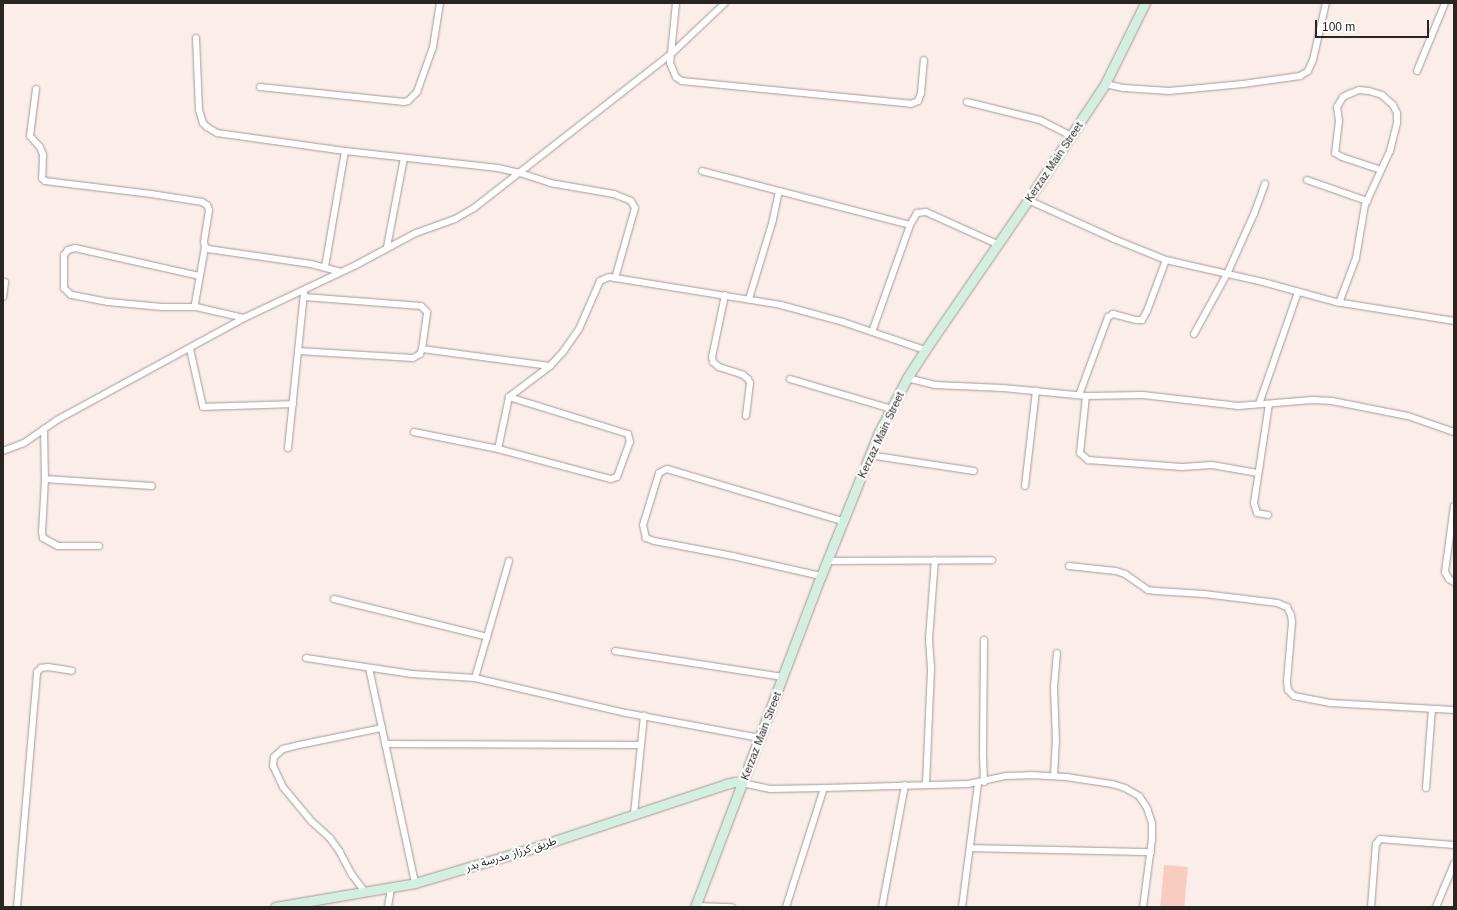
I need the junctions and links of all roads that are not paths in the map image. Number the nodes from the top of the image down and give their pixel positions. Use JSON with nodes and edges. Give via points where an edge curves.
{"nodes":[{"id":1,"x":440,"y":3,"type":"edge"},
{"id":2,"x":676,"y":3,"type":"edge"},
{"id":3,"x":725,"y":3,"type":"edge"},
{"id":4,"x":1146,"y":3,"type":"edge"},
{"id":5,"x":1326,"y":3,"type":"edge"},
{"id":6,"x":1445,"y":3,"type":"edge"},
{"id":7,"x":196,"y":38,"type":"dead end"},
{"id":8,"x":671,"y":54,"type":"junction"},
{"id":9,"x":924,"y":60,"type":"dead end"},
{"id":10,"x":1417,"y":71,"type":"dead end"},
{"id":11,"x":1105,"y":84,"type":"junction"},
{"id":12,"x":260,"y":87,"type":"dead end"},
{"id":13,"x":36,"y":89,"type":"dead end"},
{"id":14,"x":966,"y":102,"type":"dead end"},
{"id":15,"x":1071,"y":136,"type":"junction"},
{"id":16,"x":345,"y":151,"type":"junction"},
{"id":17,"x":404,"y":158,"type":"junction"},
{"id":18,"x":1381,"y":170,"type":"junction"},
{"id":19,"x":702,"y":171,"type":"dead end"},
{"id":20,"x":520,"y":173,"type":"junction"},
{"id":21,"x":1307,"y":180,"type":"dead end"},
{"id":22,"x":1265,"y":184,"type":"dead end"},
{"id":23,"x":780,"y":191,"type":"junction"},
{"id":24,"x":1028,"y":200,"type":"junction"},
{"id":25,"x":1367,"y":201,"type":"junction"},
{"id":26,"x":910,"y":225,"type":"junction"},
{"id":27,"x":997,"y":244,"type":"junction"},
{"id":28,"x":205,"y":247,"type":"junction"},
{"id":29,"x":387,"y":248,"type":"junction"},
{"id":30,"x":1166,"y":260,"type":"junction"},
{"id":31,"x":326,"y":267,"type":"junction"},
{"id":32,"x":340,"y":272,"type":"junction"},
{"id":33,"x":1227,"y":274,"type":"junction"},
{"id":34,"x":199,"y":276,"type":"junction"},
{"id":35,"x":615,"y":278,"type":"junction"},
{"id":36,"x":6,"y":282,"type":"dead end"},
{"id":37,"x":305,"y":288,"type":"junction"},
{"id":38,"x":1298,"y":292,"type":"junction"},
{"id":39,"x":725,"y":295,"type":"junction"},
{"id":40,"x":3,"y":297,"type":"edge"},
{"id":41,"x":304,"y":297,"type":"junction"},
{"id":42,"x":750,"y":299,"type":"junction"},
{"id":43,"x":1339,"y":303,"type":"junction"},
{"id":44,"x":196,"y":307,"type":"junction"},
{"id":45,"x":244,"y":318,"type":"junction"},
{"id":46,"x":1454,"y":321,"type":"edge"},
{"id":47,"x":872,"y":332,"type":"junction"},
{"id":48,"x":1194,"y":334,"type":"dead end"},
{"id":49,"x":190,"y":348,"type":"junction"},
{"id":50,"x":422,"y":349,"type":"junction"},
{"id":51,"x":925,"y":350,"type":"junction"},
{"id":52,"x":298,"y":351,"type":"junction"},
{"id":53,"x":550,"y":366,"type":"junction"},
{"id":54,"x":907,"y":378,"type":"junction"},
{"id":55,"x":790,"y":379,"type":"dead end"},
{"id":56,"x":1036,"y":391,"type":"junction"},
{"id":57,"x":1079,"y":395,"type":"junction"},
{"id":58,"x":1086,"y":396,"type":"junction"},
{"id":59,"x":509,"y":397,"type":"junction"},
{"id":60,"x":293,"y":404,"type":"junction"},
{"id":61,"x":1259,"y":404,"type":"junction"},
{"id":62,"x":1269,"y":404,"type":"junction"},
{"id":63,"x":892,"y":409,"type":"junction"},
{"id":64,"x":746,"y":416,"type":"dead end"},
{"id":65,"x":44,"y":429,"type":"junction"},
{"id":66,"x":414,"y":432,"type":"dead end"},
{"id":67,"x":1454,"y":432,"type":"edge"},
{"id":68,"x":288,"y":448,"type":"dead end"},
{"id":69,"x":498,"y":449,"type":"junction"},
{"id":70,"x":3,"y":451,"type":"edge"},
{"id":71,"x":870,"y":455,"type":"junction"},
{"id":72,"x":974,"y":471,"type":"dead end"},
{"id":73,"x":1258,"y":473,"type":"junction"},
{"id":74,"x":45,"y":479,"type":"junction"},
{"id":75,"x":152,"y":486,"type":"dead end"},
{"id":76,"x":1025,"y":486,"type":"dead end"},
{"id":77,"x":1454,"y":506,"type":"edge"},
{"id":78,"x":1268,"y":515,"type":"dead end"},
{"id":79,"x":844,"y":521,"type":"junction"},
{"id":80,"x":99,"y":546,"type":"dead end"},
{"id":81,"x":935,"y":560,"type":"junction"},
{"id":82,"x":992,"y":560,"type":"dead end"},
{"id":83,"x":509,"y":561,"type":"dead end"},
{"id":84,"x":827,"y":561,"type":"junction"},
{"id":85,"x":1069,"y":566,"type":"dead end"},
{"id":86,"x":821,"y":576,"type":"junction"},
{"id":87,"x":1454,"y":582,"type":"edge"},
{"id":88,"x":334,"y":599,"type":"dead end"},
{"id":89,"x":487,"y":637,"type":"junction"},
{"id":90,"x":984,"y":640,"type":"dead end"},
{"id":91,"x":615,"y":651,"type":"dead end"},
{"id":92,"x":1057,"y":653,"type":"dead end"},
{"id":93,"x":306,"y":658,"type":"dead end"},
{"id":94,"x":369,"y":668,"type":"junction"},
{"id":95,"x":72,"y":671,"type":"dead end"},
{"id":96,"x":783,"y":677,"type":"junction"},
{"id":97,"x":475,"y":678,"type":"junction"},
{"id":98,"x":1432,"y":709,"type":"junction"},
{"id":99,"x":1454,"y":710,"type":"edge"},
{"id":100,"x":644,"y":716,"type":"junction"},
{"id":101,"x":382,"y":728,"type":"junction"},
{"id":102,"x":760,"y":738,"type":"junction"},
{"id":103,"x":385,"y":744,"type":"junction"},
{"id":104,"x":641,"y":745,"type":"junction"},
{"id":105,"x":1054,"y":776,"type":"junction"},
{"id":106,"x":981,"y":782,"type":"junction"},
{"id":107,"x":742,"y":783,"type":"junction"},
{"id":108,"x":926,"y":784,"type":"junction"},
{"id":109,"x":906,"y":785,"type":"junction"},
{"id":110,"x":824,"y":788,"type":"junction"},
{"id":111,"x":1426,"y":788,"type":"dead end"},
{"id":112,"x":634,"y":814,"type":"junction"},
{"id":113,"x":1454,"y":845,"type":"edge"},
{"id":114,"x":970,"y":848,"type":"junction"},
{"id":115,"x":1151,"y":852,"type":"junction"},
{"id":116,"x":1454,"y":864,"type":"edge"},
{"id":117,"x":415,"y":883,"type":"junction"},
{"id":118,"x":391,"y":887,"type":"junction"},
{"id":119,"x":365,"y":892,"type":"junction"},
{"id":120,"x":319,"y":903,"type":"edge"},
{"id":121,"x":286,"y":906,"type":"edge"},
{"id":122,"x":695,"y":906,"type":"edge"},
{"id":123,"x":18,"y":907,"type":"edge"},
{"id":124,"x":275,"y":907,"type":"edge"},
{"id":125,"x":388,"y":907,"type":"edge"},
{"id":126,"x":732,"y":907,"type":"edge"},
{"id":127,"x":786,"y":907,"type":"edge"},
{"id":128,"x":882,"y":907,"type":"edge"},
{"id":129,"x":962,"y":907,"type":"edge"},
{"id":130,"x":1143,"y":907,"type":"edge"},
{"id":131,"x":1372,"y":907,"type":"edge"},
{"id":132,"x":1436,"y":907,"type":"edge"}],
"edges":[{"from":1,"to":12,"type":"street","via":[[433,48],[417,92],[408,101]]},
{"from":2,"to":8,"type":"street"},
{"from":3,"to":8,"type":"street"},
{"from":4,"to":11,"type":"street","name":"Kerzaz Main Street"},
{"from":5,"to":11,"type":"street","via":[[1313,60],[1308,71],[1300,76],[1170,90],[1124,88]]},
{"from":6,"to":10,"type":"street"},
{"from":7,"to":16,"type":"street","via":[[199,110],[202,123],[207,127],[217,133]]},
{"from":8,"to":9,"type":"street","via":[[672,70],[682,81],[906,104],[918,101]]},
{"from":8,"to":20,"type":"street"},
{"from":11,"to":15,"type":"street","name":"Kerzaz Main Street"},
{"from":13,"to":28,"type":"street","via":[[30,136],[40,147],[43,155],[42,178],[49,182],[202,202],[209,210]]},
{"from":14,"to":15,"type":"street","via":[[1040,120]]},
{"from":15,"to":24,"type":"street","name":"Kerzaz Main Street"},
{"from":16,"to":17,"type":"street"},
{"from":16,"to":31,"type":"street"},
{"from":17,"to":20,"type":"street","via":[[498,168]]},
{"from":17,"to":29,"type":"street"},
{"from":18,"to":18,"type":"street","via":[[1335,153],[1339,121],[1337,107],[1343,97],[1359,90],[1382,95],[1396,109],[1397,128]]},
{"from":18,"to":25,"type":"street"},
{"from":19,"to":23,"type":"street"},
{"from":20,"to":29,"type":"street","via":[[464,214],[416,233]]},
{"from":20,"to":35,"type":"street","via":[[550,183],[622,195],[632,201],[635,208]]},
{"from":21,"to":25,"type":"street"},
{"from":22,"to":33,"type":"street"},
{"from":23,"to":26,"type":"street"},
{"from":23,"to":42,"type":"street"},
{"from":24,"to":27,"type":"street","name":"Kerzaz Main Street"},
{"from":24,"to":30,"type":"street"},
{"from":25,"to":43,"type":"street","via":[[1356,258]]},
{"from":26,"to":27,"type":"street","via":[[917,213],[926,212]]},
{"from":26,"to":47,"type":"street"},
{"from":27,"to":51,"type":"street","name":"Kerzaz Main Street"},
{"from":28,"to":31,"type":"street"},
{"from":28,"to":34,"type":"street"},
{"from":29,"to":32,"type":"street"},
{"from":30,"to":33,"type":"street"},
{"from":30,"to":57,"type":"street","via":[[1142,320],[1113,314],[1108,317]]},
{"from":31,"to":32,"type":"street"},
{"from":32,"to":37,"type":"street"},
{"from":33,"to":38,"type":"street"},
{"from":33,"to":48,"type":"street"},
{"from":34,"to":44,"type":"street"},
{"from":34,"to":44,"type":"street","via":[[75,248],[68,250],[64,255],[64,288],[71,295],[108,302]]},
{"from":35,"to":39,"type":"street"},
{"from":35,"to":53,"type":"street","via":[[609,276],[600,281],[579,329]]},
{"from":36,"to":40,"type":"street"},
{"from":37,"to":41,"type":"street"},
{"from":37,"to":45,"type":"street"},
{"from":38,"to":43,"type":"street"},
{"from":38,"to":61,"type":"street"},
{"from":39,"to":42,"type":"street"},
{"from":39,"to":64,"type":"street","via":[[712,358],[720,367],[748,379],[750,383]]},
{"from":41,"to":50,"type":"street","via":[[423,307],[427,312]]},
{"from":41,"to":52,"type":"street"},
{"from":42,"to":47,"type":"street","via":[[781,304]]},
{"from":43,"to":46,"type":"street"},
{"from":44,"to":45,"type":"street"},
{"from":45,"to":49,"type":"street"},
{"from":47,"to":51,"type":"street"},
{"from":49,"to":60,"type":"street","via":[[203,407]]},
{"from":49,"to":65,"type":"street"},
{"from":50,"to":52,"type":"street","via":[[420,354],[413,358]]},
{"from":50,"to":53,"type":"street"},
{"from":51,"to":54,"type":"street","name":"Kerzaz Main Street"},
{"from":52,"to":60,"type":"street"},
{"from":53,"to":59,"type":"street"},
{"from":54,"to":56,"type":"street","via":[[935,385]]},
{"from":54,"to":63,"type":"street","name":"Kerzaz Main Street"},
{"from":55,"to":63,"type":"street"},
{"from":56,"to":57,"type":"street"},
{"from":56,"to":76,"type":"street"},
{"from":57,"to":58,"type":"street"},
{"from":58,"to":61,"type":"street","via":[[1143,395],[1238,406]]},
{"from":58,"to":73,"type":"street","via":[[1080,453],[1088,460],[1182,466],[1212,465]]},
{"from":59,"to":69,"type":"street"},
{"from":59,"to":69,"type":"street","via":[[628,434],[630,442],[614,479]]},
{"from":60,"to":68,"type":"street"},
{"from":61,"to":62,"type":"street"},
{"from":62,"to":67,"type":"street","via":[[1332,401],[1408,416]]},
{"from":62,"to":73,"type":"street"},
{"from":63,"to":71,"type":"street","name":"Kerzaz Main Street"},
{"from":65,"to":70,"type":"street","via":[[24,443]]},
{"from":65,"to":74,"type":"street"},
{"from":66,"to":69,"type":"street"},
{"from":71,"to":72,"type":"street"},
{"from":71,"to":79,"type":"street","name":"Kerzaz Main Street"},
{"from":73,"to":78,"type":"street","via":[[1255,509],[1261,514]]},
{"from":74,"to":75,"type":"street"},
{"from":74,"to":80,"type":"street","via":[[43,538],[58,546]]},
{"from":77,"to":87,"type":"street","via":[[1445,572]]},
{"from":79,"to":84,"type":"street","name":"Kerzaz Main Street"},
{"from":79,"to":86,"type":"street","via":[[667,469],[659,472],[643,525],[646,538]]},
{"from":81,"to":82,"type":"street"},
{"from":81,"to":84,"type":"street"},
{"from":81,"to":108,"type":"street"},
{"from":83,"to":89,"type":"street"},
{"from":84,"to":86,"type":"street","name":"Kerzaz Main Street"},
{"from":85,"to":98,"type":"street","via":[[1116,571],[1156,592],[1204,594],[1283,604],[1292,615],[1287,682],[1290,693],[1301,698],[1330,703]]},
{"from":86,"to":96,"type":"street","name":"Kerzaz Main Street"},
{"from":88,"to":89,"type":"street"},
{"from":89,"to":97,"type":"street"},
{"from":90,"to":106,"type":"street"},
{"from":91,"to":96,"type":"street"},
{"from":92,"to":105,"type":"street","via":[[1054,687]]},
{"from":93,"to":94,"type":"street"},
{"from":94,"to":97,"type":"street"},
{"from":94,"to":101,"type":"street"},
{"from":95,"to":123,"type":"street","via":[[48,667],[36,672]]},
{"from":96,"to":102,"type":"street","name":"Kerzaz Main Street"},
{"from":97,"to":100,"type":"street"},
{"from":98,"to":99,"type":"street"},
{"from":98,"to":111,"type":"street"},
{"from":100,"to":102,"type":"street"},
{"from":100,"to":104,"type":"street"},
{"from":101,"to":103,"type":"street"},
{"from":101,"to":119,"type":"street","via":[[283,750],[274,757],[273,766],[283,787],[308,818],[330,838]]},
{"from":102,"to":107,"type":"street","name":"Kerzaz Main Street"},
{"from":103,"to":104,"type":"street"},
{"from":103,"to":117,"type":"street"},
{"from":104,"to":112,"type":"street"},
{"from":105,"to":106,"type":"street","via":[[1006,776]]},
{"from":105,"to":115,"type":"street","via":[[1112,784],[1139,796],[1152,822]]},
{"from":106,"to":108,"type":"street"},
{"from":106,"to":114,"type":"street"},
{"from":107,"to":110,"type":"street","via":[[770,789]]},
{"from":107,"to":112,"type":"street","name":"طريق كرزاز مدرسة بدر","via":[[726,784]]},
{"from":107,"to":122,"type":"street","name":"Kerzaz Main Street"},
{"from":108,"to":109,"type":"street"},
{"from":109,"to":110,"type":"street"},
{"from":109,"to":128,"type":"street"},
{"from":110,"to":127,"type":"street"},
{"from":112,"to":117,"type":"street","name":"طريق كرزاز مدرسة بدر","via":[[530,849]]},
{"from":113,"to":131,"type":"street","via":[[1380,839],[1376,844]]},
{"from":114,"to":115,"type":"street"},
{"from":114,"to":129,"type":"street"},
{"from":115,"to":130,"type":"street"},
{"from":116,"to":132,"type":"street"},
{"from":117,"to":118,"type":"street","name":"طريق كرزاز مدرسة بدر"},
{"from":118,"to":119,"type":"street","name":"طريق كرزاز مدرسة بدر"},
{"from":118,"to":125,"type":"street"},
{"from":119,"to":120,"type":"street","name":"طريق كرزاز مدرسة بدر"},
{"from":120,"to":121,"type":"street","name":"طريق كرزاز مدرسة بدر"},
{"from":121,"to":124,"type":"street","name":"طريق كرزاز مدرسة بدر"},
{"from":122,"to":126,"type":"street"}]}
